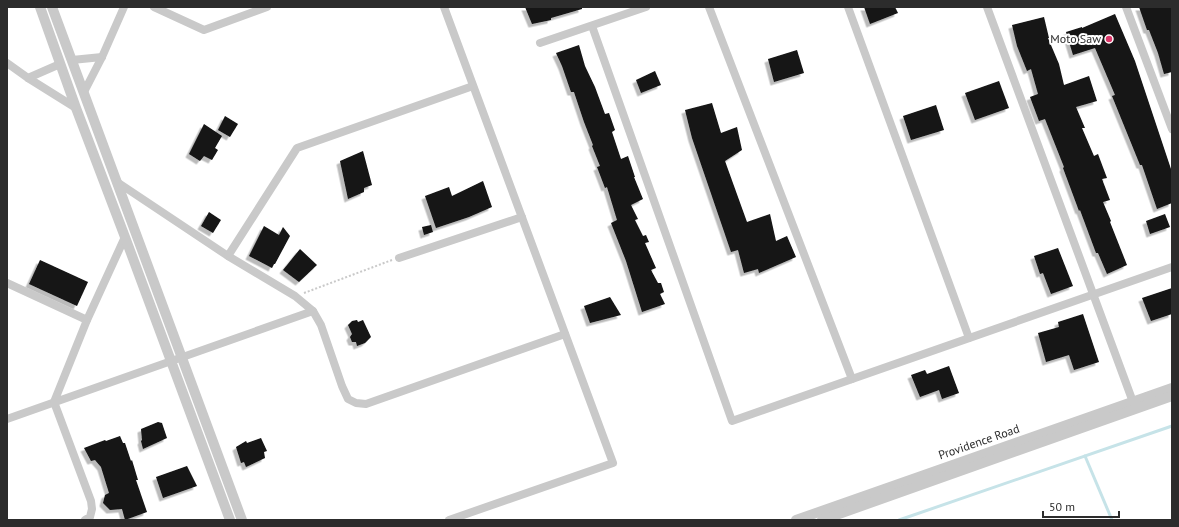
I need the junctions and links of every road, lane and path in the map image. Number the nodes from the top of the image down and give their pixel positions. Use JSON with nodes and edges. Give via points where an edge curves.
{"nodes":[{"id":1,"x":40,"y":7,"type":"edge"},
{"id":2,"x":52,"y":7,"type":"edge"},
{"id":3,"x":124,"y":7,"type":"edge"},
{"id":4,"x":154,"y":7,"type":"edge"},
{"id":5,"x":267,"y":7,"type":"edge"},
{"id":6,"x":444,"y":7,"type":"edge"},
{"id":7,"x":646,"y":7,"type":"edge"},
{"id":8,"x":709,"y":7,"type":"edge"},
{"id":9,"x":848,"y":7,"type":"edge"},
{"id":10,"x":987,"y":7,"type":"edge"},
{"id":11,"x":1126,"y":7,"type":"edge"},
{"id":12,"x":592,"y":26,"type":"junction"},
{"id":13,"x":540,"y":43,"type":"dead end"},
{"id":14,"x":102,"y":57,"type":"junction"},
{"id":15,"x":72,"y":60,"type":"junction"},
{"id":16,"x":7,"y":63,"type":"edge"},
{"id":17,"x":60,"y":64,"type":"junction"},
{"id":18,"x":28,"y":78,"type":"junction"},
{"id":19,"x":473,"y":86,"type":"junction"},
{"id":20,"x":84,"y":92,"type":"junction"},
{"id":21,"x":76,"y":108,"type":"junction"},
{"id":22,"x":1172,"y":129,"type":"edge"},
{"id":23,"x":117,"y":182,"type":"junction"},
{"id":24,"x":522,"y":217,"type":"junction"},
{"id":25,"x":125,"y":237,"type":"junction"},
{"id":26,"x":228,"y":256,"type":"junction"},
{"id":27,"x":399,"y":258,"type":"joint"},
{"id":28,"x":1172,"y":267,"type":"edge"},
{"id":29,"x":7,"y":283,"type":"edge"},
{"id":30,"x":1094,"y":295,"type":"junction"},
{"id":31,"x":295,"y":296,"type":"junction"},
{"id":32,"x":313,"y":311,"type":"junction"},
{"id":33,"x":87,"y":320,"type":"junction"},
{"id":34,"x":565,"y":334,"type":"junction"},
{"id":35,"x":969,"y":338,"type":"junction"},
{"id":36,"x":181,"y":357,"type":"junction"},
{"id":37,"x":171,"y":361,"type":"junction"},
{"id":38,"x":852,"y":379,"type":"junction"},
{"id":39,"x":1172,"y":388,"type":"edge"},
{"id":40,"x":1172,"y":396,"type":"edge"},
{"id":41,"x":54,"y":402,"type":"junction"},
{"id":42,"x":1133,"y":402,"type":"junction"},
{"id":43,"x":7,"y":419,"type":"edge"},
{"id":44,"x":85,"y":520,"type":"edge"},
{"id":45,"x":230,"y":520,"type":"edge"},
{"id":46,"x":242,"y":520,"type":"edge"},
{"id":47,"x":449,"y":520,"type":"edge"},
{"id":48,"x":796,"y":520,"type":"edge"},
{"id":49,"x":822,"y":520,"type":"edge"}],
"edges":[{"from":1,"to":17,"type":"street"},
{"from":2,"to":15,"type":"street"},
{"from":3,"to":14,"type":"street"},
{"from":4,"to":5,"type":"street","via":[[204,30]]},
{"from":6,"to":19,"type":"street"},
{"from":7,"to":12,"type":"street"},
{"from":8,"to":38,"type":"street"},
{"from":9,"to":35,"type":"street"},
{"from":10,"to":30,"type":"street"},
{"from":11,"to":22,"type":"street"},
{"from":12,"to":13,"type":"street"},
{"from":12,"to":38,"type":"street","via":[[732,421]]},
{"from":14,"to":15,"type":"street"},
{"from":14,"to":20,"type":"street"},
{"from":15,"to":20,"type":"street"},
{"from":16,"to":18,"type":"street"},
{"from":17,"to":18,"type":"street"},
{"from":17,"to":21,"type":"street"},
{"from":18,"to":21,"type":"street"},
{"from":19,"to":24,"type":"street"},
{"from":19,"to":26,"type":"street","via":[[297,148]]},
{"from":20,"to":23,"type":"street"},
{"from":21,"to":25,"type":"street"},
{"from":23,"to":26,"type":"street"},
{"from":23,"to":36,"type":"street"},
{"from":24,"to":27,"type":"street"},
{"from":24,"to":34,"type":"street"},
{"from":25,"to":33,"type":"street"},
{"from":25,"to":37,"type":"street"},
{"from":26,"to":31,"type":"street"},
{"from":27,"to":31,"type":"path"},
{"from":28,"to":30,"type":"street"},
{"from":29,"to":33,"type":"street"},
{"from":30,"to":35,"type":"street"},
{"from":30,"to":42,"type":"street"},
{"from":31,"to":32,"type":"street"},
{"from":32,"to":34,"type":"street","via":[[321,325],[348,399],[366,404]]},
{"from":32,"to":36,"type":"street"},
{"from":33,"to":41,"type":"street"},
{"from":34,"to":47,"type":"street","via":[[613,463]]},
{"from":35,"to":38,"type":"street"},
{"from":36,"to":37,"type":"street"},
{"from":36,"to":46,"type":"street"},
{"from":37,"to":41,"type":"street"},
{"from":37,"to":45,"type":"street"},
{"from":39,"to":42,"type":"street","name":"Providence Road"},
{"from":40,"to":49,"type":"street","name":"Providence Road"},
{"from":41,"to":43,"type":"street"},
{"from":41,"to":44,"type":"street","via":[[91,501],[90,517]]},
{"from":42,"to":48,"type":"street","name":"Providence Road"}]}
